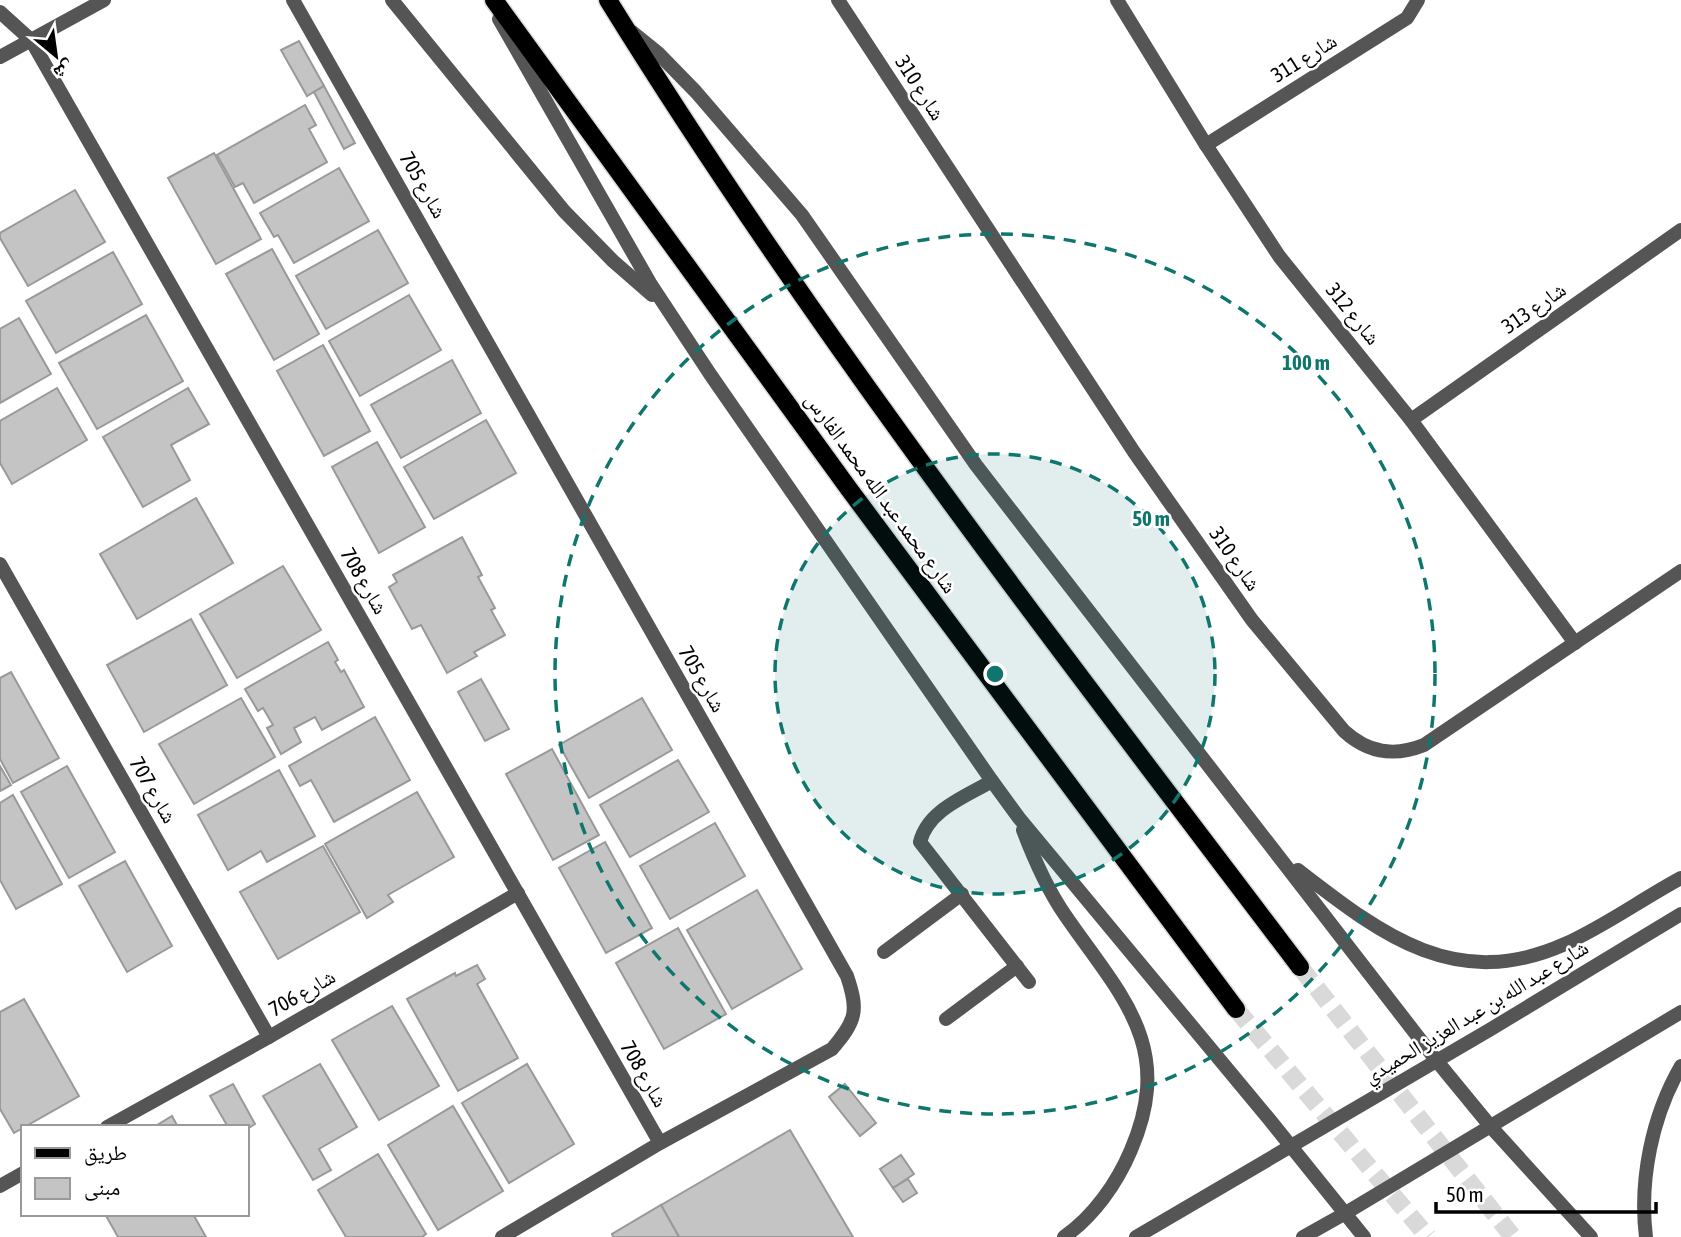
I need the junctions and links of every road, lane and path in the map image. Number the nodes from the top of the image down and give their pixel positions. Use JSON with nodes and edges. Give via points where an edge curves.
{"nodes":[{"id":1,"x":104,"y":0,"type":"edge"},
{"id":2,"x":293,"y":0,"type":"edge"},
{"id":3,"x":392,"y":0,"type":"edge"},
{"id":4,"x":488,"y":0,"type":"edge"},
{"id":5,"x":494,"y":0,"type":"edge"},
{"id":6,"x":608,"y":0,"type":"edge"},
{"id":7,"x":838,"y":0,"type":"edge"},
{"id":8,"x":1116,"y":0,"type":"edge"},
{"id":9,"x":1418,"y":0,"type":"edge"},
{"id":10,"x":0,"y":12,"type":"edge"},
{"id":11,"x":625,"y":27,"type":"junction"},
{"id":12,"x":31,"y":40,"type":"junction"},
{"id":13,"x":0,"y":57,"type":"edge"},
{"id":14,"x":1206,"y":145,"type":"junction"},
{"id":15,"x":1681,"y":230,"type":"edge"},
{"id":16,"x":666,"y":307,"type":"junction"},
{"id":17,"x":1411,"y":420,"type":"junction"},
{"id":18,"x":0,"y":564,"type":"edge"},
{"id":19,"x":1681,"y":571,"type":"edge"},
{"id":20,"x":1575,"y":643,"type":"junction"},
{"id":21,"x":992,"y":781,"type":"junction"},
{"id":22,"x":1019,"y":818,"type":"junction"},
{"id":23,"x":1282,"y":858,"type":"junction"},
{"id":24,"x":1681,"y":878,"type":"edge"},
{"id":25,"x":518,"y":893,"type":"junction"},
{"id":26,"x":962,"y":894,"type":"junction"},
{"id":27,"x":1681,"y":914,"type":"edge"},
{"id":28,"x":884,"y":952,"type":"dead end"},
{"id":29,"x":1017,"y":966,"type":"junction"},
{"id":30,"x":1300,"y":967,"type":"tunnel mouth"},
{"id":31,"x":1029,"y":982,"type":"dead end"},
{"id":32,"x":1236,"y":1009,"type":"tunnel mouth"},
{"id":33,"x":1681,"y":1012,"type":"edge"},
{"id":34,"x":946,"y":1019,"type":"dead end"},
{"id":35,"x":269,"y":1037,"type":"junction"},
{"id":36,"x":1436,"y":1060,"type":"junction"},
{"id":37,"x":1681,"y":1066,"type":"edge"},
{"id":38,"x":111,"y":1125,"type":"edge"},
{"id":39,"x":1491,"y":1127,"type":"junction"},
{"id":40,"x":660,"y":1143,"type":"junction"},
{"id":41,"x":1291,"y":1146,"type":"junction"},
{"id":42,"x":21,"y":1174,"type":"edge"},
{"id":43,"x":0,"y":1186,"type":"edge"},
{"id":44,"x":1344,"y":1214,"type":"junction"},
{"id":45,"x":502,"y":1237,"type":"edge"},
{"id":46,"x":1064,"y":1237,"type":"edge"},
{"id":47,"x":1136,"y":1237,"type":"edge"},
{"id":48,"x":1303,"y":1237,"type":"edge"},
{"id":49,"x":1364,"y":1237,"type":"edge"},
{"id":50,"x":1591,"y":1237,"type":"edge"},
{"id":51,"x":1646,"y":1237,"type":"edge"}],
"edges":[{"from":1,"to":12,"type":"street"},
{"from":2,"to":40,"type":"street","name":"شارع 705","via":[[847,976],[856,1014],[832,1049]]},
{"from":3,"to":16,"type":"street","via":[[565,211]]},
{"from":4,"to":16,"type":"street"},
{"from":5,"to":32,"type":"main road","name":"شارع محمد عبد الله محمد الفارس","via":[[849,489]]},
{"from":6,"to":11,"type":"main road"},
{"from":7,"to":20,"type":"street","name":"شارع 310","via":[[1134,452],[1252,620],[1355,741],[1395,753],[1424,745]]},
{"from":8,"to":14,"type":"street","name":"شارع 312"},
{"from":9,"to":14,"type":"street","name":"شارع 311","via":[[1407,18]]},
{"from":10,"to":12,"type":"street","name":"شارع 708"},
{"from":11,"to":23,"type":"street","via":[[696,92],[802,215],[976,465]]},
{"from":11,"to":30,"type":"main road","via":[[753,223],[939,488]]},
{"from":12,"to":13,"type":"street"},
{"from":12,"to":25,"type":"street","name":"شارع 708"},
{"from":14,"to":17,"type":"street","name":"شارع 312","via":[[1279,256]]},
{"from":15,"to":17,"type":"street","name":"شارع 313"},
{"from":16,"to":21,"type":"street"},
{"from":17,"to":20,"type":"street","name":"شارع 312"},
{"from":18,"to":35,"type":"street","name":"شارع 707"},
{"from":19,"to":20,"type":"street","name":"شارع 310"},
{"from":21,"to":22,"type":"street"},
{"from":21,"to":26,"type":"street","via":[[937,814],[922,831],[920,842]]},
{"from":22,"to":41,"type":"street"},
{"from":22,"to":46,"type":"street","via":[[1053,897],[1124,996],[1146,1062],[1144,1105],[1125,1163],[1092,1211]]},
{"from":23,"to":24,"type":"street","via":[[1348,909],[1401,942],[1471,961],[1543,953]]},
{"from":23,"to":36,"type":"street"},
{"from":25,"to":35,"type":"street","name":"شارع 706"},
{"from":25,"to":40,"type":"street","name":"شارع 708"},
{"from":26,"to":28,"type":"street"},
{"from":26,"to":29,"type":"street"},
{"from":27,"to":36,"type":"street","name":"شارع عبد الله بن عبد العزيز الحميدي"},
{"from":29,"to":31,"type":"street"},
{"from":29,"to":34,"type":"street"},
{"from":33,"to":39,"type":"street"},
{"from":35,"to":38,"type":"street","name":"شارع 706"},
{"from":36,"to":39,"type":"street"},
{"from":36,"to":41,"type":"street","name":"شارع عبد الله بن عبد العزيز الحميدي"},
{"from":37,"to":51,"type":"street","via":[[1665,1100],[1647,1164]]},
{"from":39,"to":44,"type":"street"},
{"from":39,"to":50,"type":"street"},
{"from":40,"to":45,"type":"street","name":"شارع 705"},
{"from":41,"to":44,"type":"street"},
{"from":41,"to":47,"type":"street","name":"شارع عبد الله بن عبد العزيز الحميدي"},
{"from":42,"to":43,"type":"street"},
{"from":44,"to":48,"type":"street"},
{"from":44,"to":49,"type":"street"}]}
